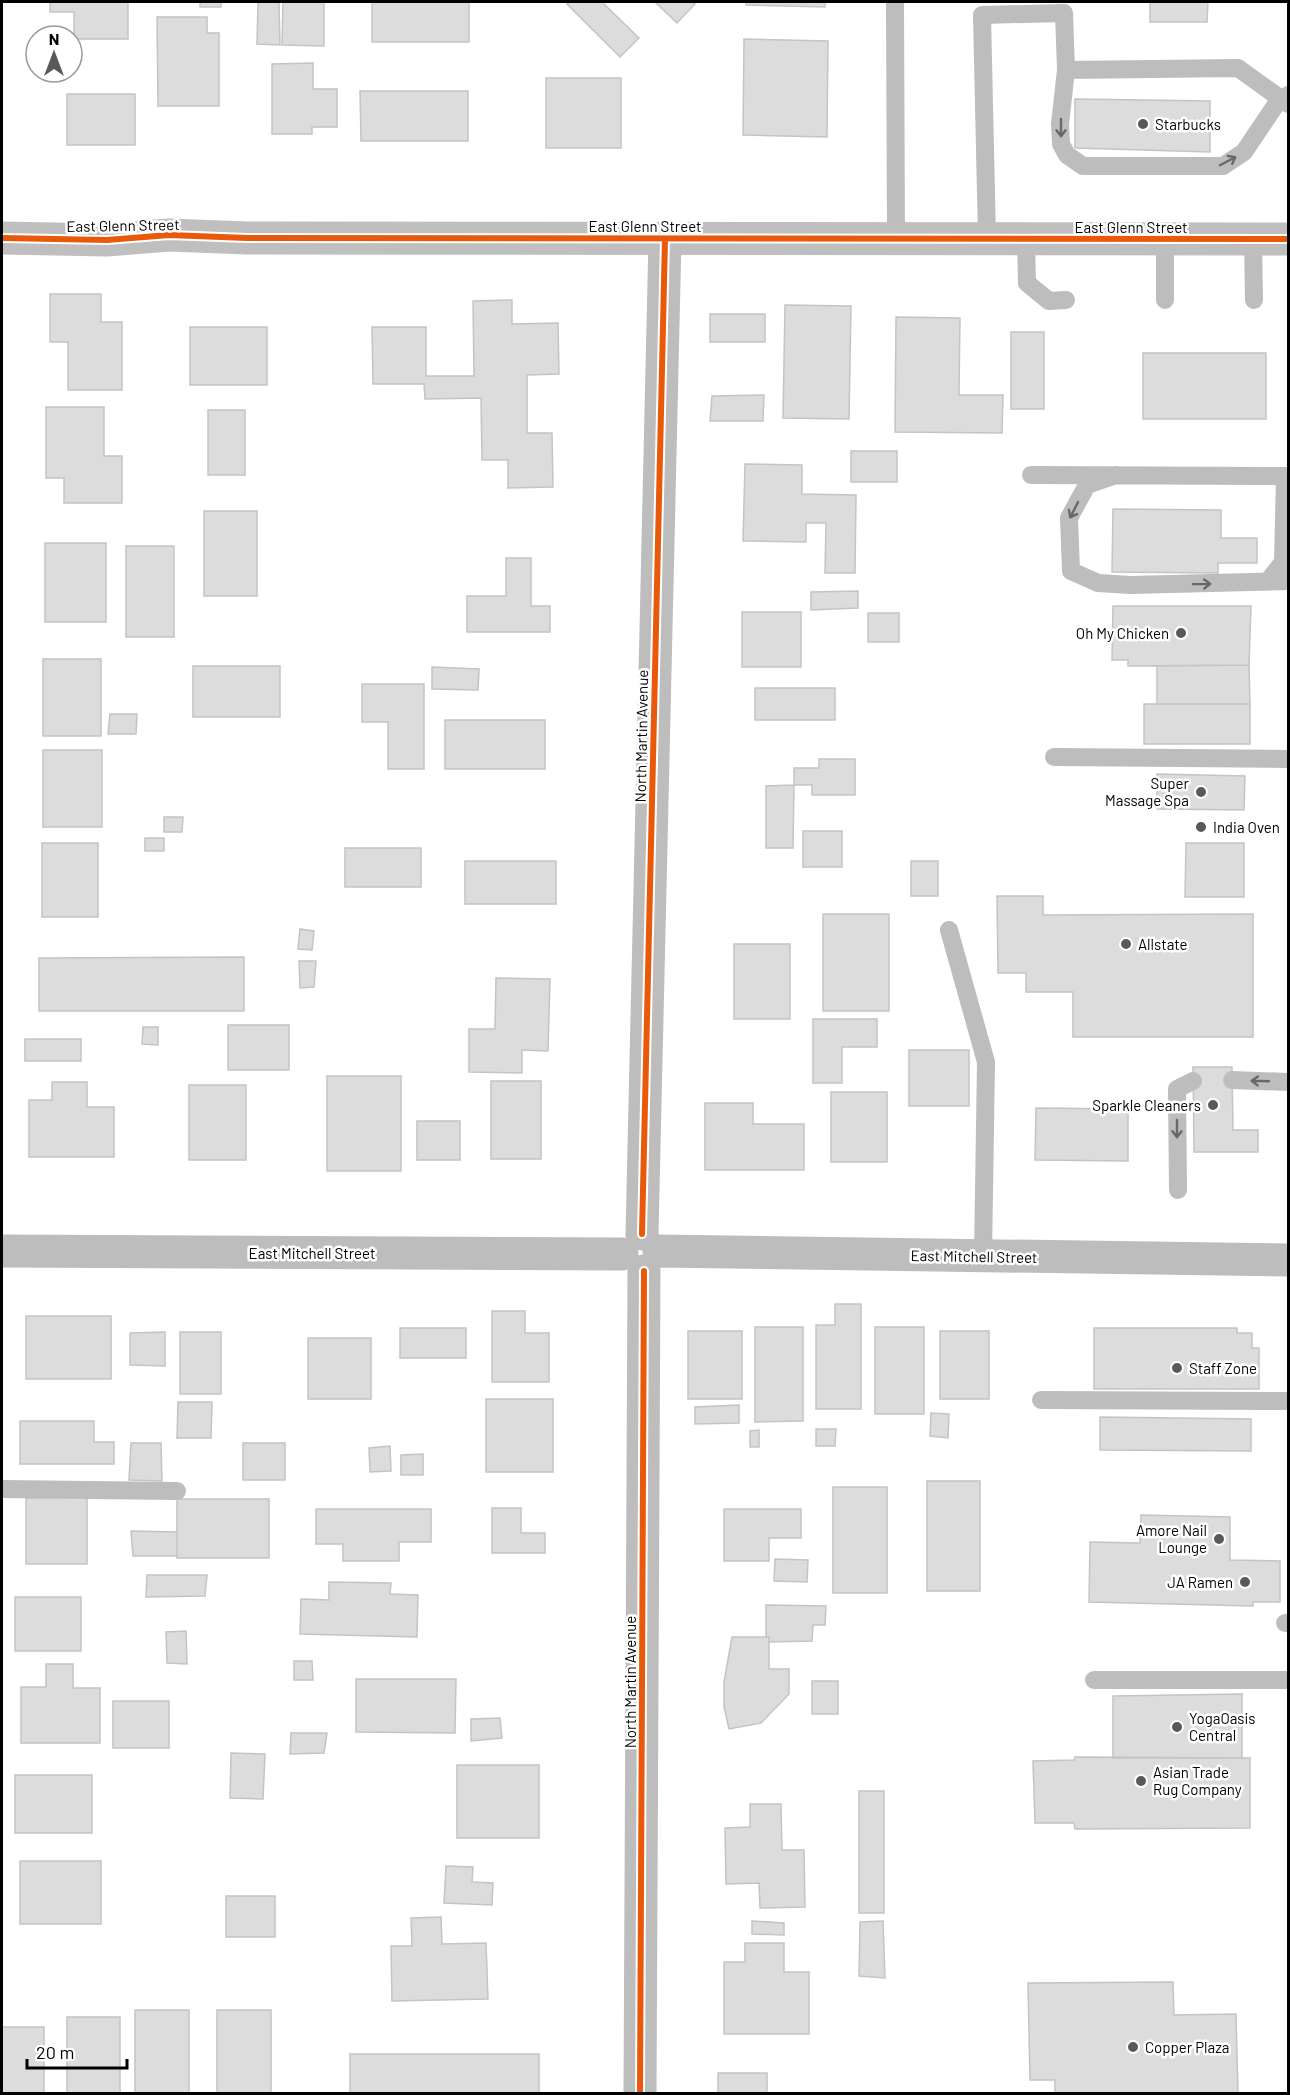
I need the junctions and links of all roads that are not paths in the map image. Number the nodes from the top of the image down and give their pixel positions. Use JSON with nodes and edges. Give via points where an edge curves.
{"nodes":[{"id":1,"x":895,"y":2,"type":"edge"},
{"id":2,"x":1066,"y":69,"type":"junction"},
{"id":3,"x":1285,"y":100,"type":"edge"},
{"id":4,"x":2,"y":238,"type":"edge"},
{"id":5,"x":665,"y":239,"type":"junction"},
{"id":6,"x":896,"y":239,"type":"junction"},
{"id":7,"x":987,"y":239,"type":"junction"},
{"id":8,"x":1026,"y":239,"type":"junction"},
{"id":9,"x":1165,"y":239,"type":"junction"},
{"id":10,"x":1253,"y":239,"type":"junction"},
{"id":11,"x":1288,"y":239,"type":"edge"},
{"id":12,"x":1066,"y":300,"type":"dead end"},
{"id":13,"x":1165,"y":300,"type":"dead end"},
{"id":14,"x":1254,"y":300,"type":"dead end"},
{"id":15,"x":1032,"y":475,"type":"dead end"},
{"id":16,"x":1116,"y":475,"type":"junction"},
{"id":17,"x":1287,"y":476,"type":"edge"},
{"id":18,"x":1268,"y":581,"type":"junction"},
{"id":19,"x":1288,"y":581,"type":"edge"},
{"id":20,"x":1054,"y":757,"type":"dead end"},
{"id":21,"x":1288,"y":759,"type":"edge"},
{"id":22,"x":949,"y":930,"type":"dead end"},
{"id":23,"x":1232,"y":1080,"type":"dead end"},
{"id":24,"x":1193,"y":1081,"type":"dead end"},
{"id":25,"x":1288,"y":1082,"type":"edge"},
{"id":26,"x":1178,"y":1190,"type":"dead end"},
{"id":27,"x":2,"y":1251,"type":"edge"},
{"id":28,"x":642,"y":1252,"type":"junction"},
{"id":29,"x":983,"y":1256,"type":"junction"},
{"id":30,"x":1288,"y":1260,"type":"edge"},
{"id":31,"x":1041,"y":1400,"type":"dead end"},
{"id":32,"x":1288,"y":1401,"type":"edge"},
{"id":33,"x":2,"y":1489,"type":"edge"},
{"id":34,"x":177,"y":1491,"type":"dead end"},
{"id":35,"x":1094,"y":1680,"type":"dead end"},
{"id":36,"x":1288,"y":1680,"type":"edge"},
{"id":37,"x":640,"y":2094,"type":"edge"}],
"edges":[{"from":1,"to":6,"type":"lane"},
{"from":2,"to":3,"type":"lane","via":[[1238,68]]},
{"from":2,"to":3,"type":"lane","one_way":true,"via":[[1061,144],[1067,155],[1083,166],[1223,166],[1244,152]]},
{"from":2,"to":7,"type":"lane","via":[[1064,13],[982,15]]},
{"from":4,"to":5,"type":"street","name":"East Glenn Street","via":[[107,240],[170,235]]},
{"from":5,"to":6,"type":"street","name":"East Glenn Street"},
{"from":5,"to":28,"type":"street","name":"North Martin Avenue"},
{"from":6,"to":7,"type":"street","name":"East Glenn Street"},
{"from":7,"to":8,"type":"street","name":"East Glenn Street"},
{"from":8,"to":9,"type":"street","name":"East Glenn Street"},
{"from":8,"to":12,"type":"lane","via":[[1027,283],[1048,301]]},
{"from":9,"to":10,"type":"street","name":"East Glenn Street"},
{"from":9,"to":13,"type":"lane"},
{"from":10,"to":11,"type":"street","name":"East Glenn Street"},
{"from":10,"to":14,"type":"lane"},
{"from":15,"to":16,"type":"lane"},
{"from":16,"to":17,"type":"lane"},
{"from":16,"to":18,"type":"lane","one_way":true,"via":[[1087,485],[1069,518],[1071,571],[1098,583]]},
{"from":17,"to":18,"type":"lane","via":[[1283,562]]},
{"from":18,"to":19,"type":"lane"},
{"from":20,"to":21,"type":"lane"},
{"from":22,"to":29,"type":"lane","via":[[986,1062]]},
{"from":25,"to":23,"type":"lane","one_way":true},
{"from":24,"to":26,"type":"lane","one_way":true,"via":[[1177,1089]]},
{"from":27,"to":28,"type":"street","name":"East Mitchell Street"},
{"from":28,"to":29,"type":"street","name":"East Mitchell Street"},
{"from":28,"to":37,"type":"street","name":"North Martin Avenue"},
{"from":29,"to":30,"type":"street","name":"East Mitchell Street"},
{"from":31,"to":32,"type":"lane"},
{"from":33,"to":34,"type":"lane"},
{"from":35,"to":36,"type":"lane"}]}
